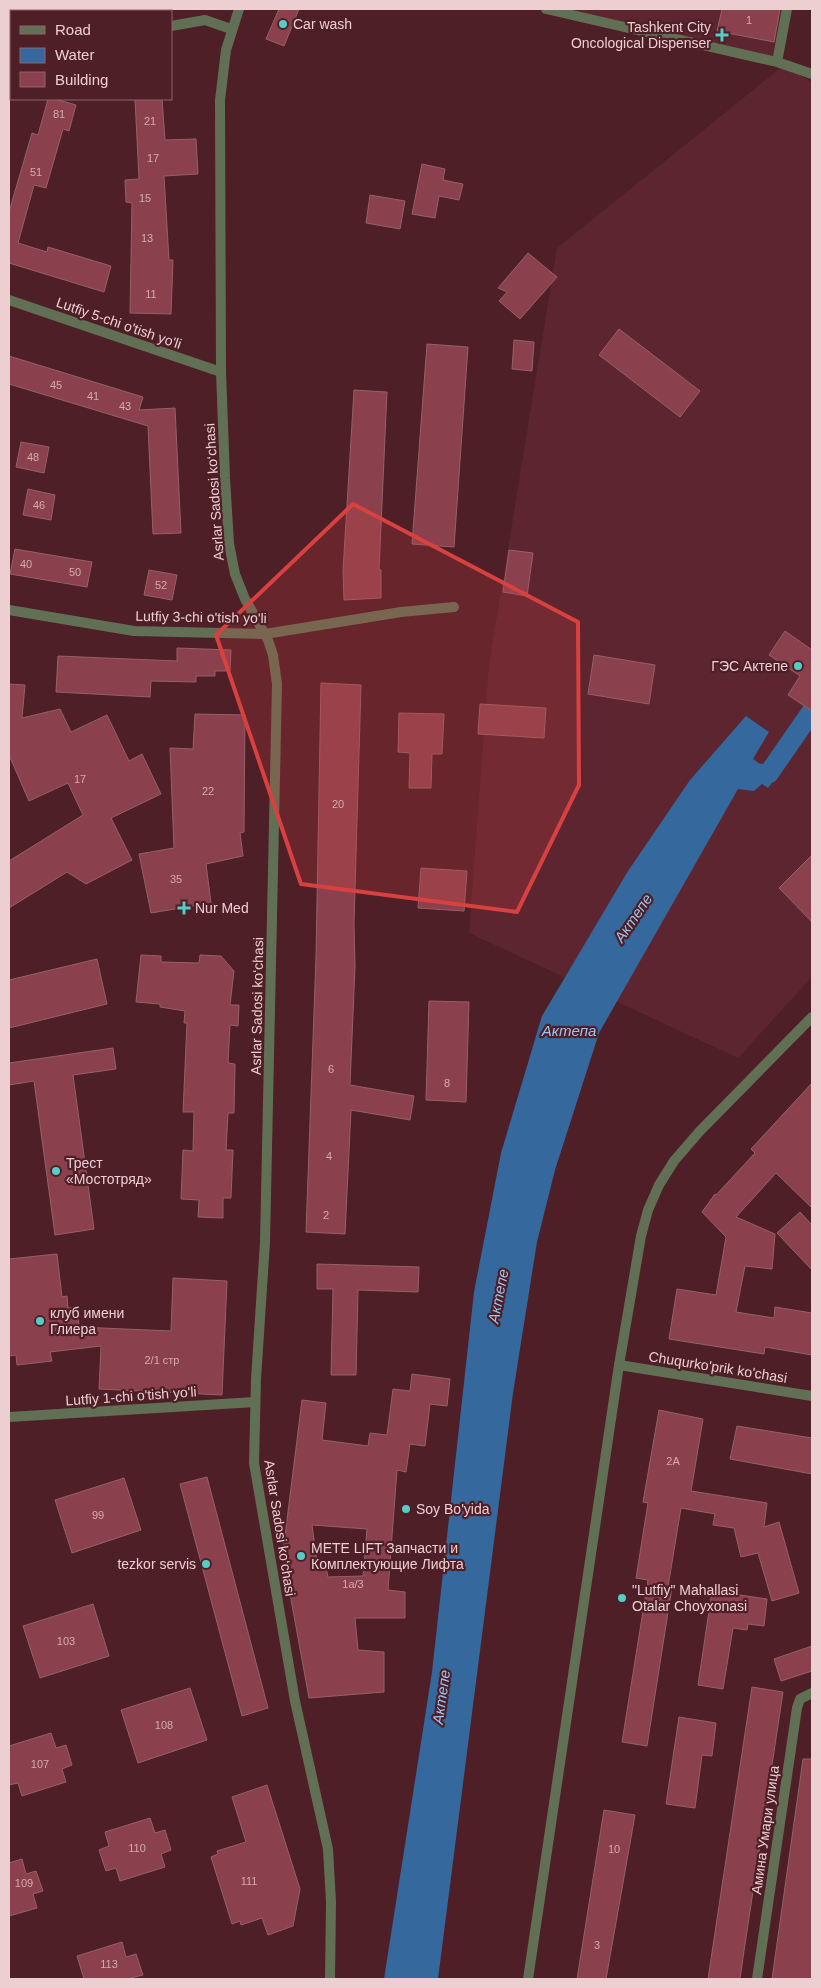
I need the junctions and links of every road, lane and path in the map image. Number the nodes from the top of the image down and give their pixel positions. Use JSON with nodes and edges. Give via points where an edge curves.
{"nodes":[{"id":1,"x":239,"y":9,"type":"edge"},
{"id":2,"x":546,"y":9,"type":"edge"},
{"id":3,"x":787,"y":9,"type":"edge"},
{"id":4,"x":172,"y":26,"type":"edge"},
{"id":5,"x":231,"y":29,"type":"junction"},
{"id":6,"x":777,"y":62,"type":"junction"},
{"id":7,"x":812,"y":74,"type":"edge"},
{"id":8,"x":9,"y":300,"type":"edge"},
{"id":9,"x":221,"y":372,"type":"junction"},
{"id":10,"x":454,"y":607,"type":"dead end"},
{"id":11,"x":9,"y":610,"type":"edge"},
{"id":12,"x":265,"y":634,"type":"junction"},
{"id":13,"x":812,"y":1017,"type":"edge"},
{"id":14,"x":619,"y":1365,"type":"junction"},
{"id":15,"x":812,"y":1396,"type":"edge"},
{"id":16,"x":255,"y":1402,"type":"junction"},
{"id":17,"x":9,"y":1417,"type":"edge"},
{"id":18,"x":812,"y":1693,"type":"edge"},
{"id":19,"x":330,"y":1979,"type":"edge"},
{"id":20,"x":528,"y":1979,"type":"edge"},
{"id":21,"x":757,"y":1979,"type":"edge"}],
"edges":[{"from":1,"to":5,"type":"street","name":"Asrlar Sadosi ko‘chasi"},
{"from":2,"to":6,"type":"street"},
{"from":3,"to":6,"type":"street"},
{"from":4,"to":5,"type":"street","via":[[205,20]]},
{"from":5,"to":9,"type":"street","name":"Asrlar Sadosi ko‘chasi","via":[[220,100]]},
{"from":6,"to":7,"type":"street"},
{"from":8,"to":9,"type":"street","name":"Lutfiy 5-chi o'tish yo'li"},
{"from":9,"to":12,"type":"street","name":"Asrlar Sadosi ko‘chasi","via":[[232,560],[246,599]]},
{"from":10,"to":12,"type":"street","name":"Lutfiy 3-chi o'tish yo'li","via":[[401,612]]},
{"from":11,"to":12,"type":"street","name":"Lutfiy 3-chi o'tish yo'li","via":[[134,631]]},
{"from":12,"to":16,"type":"street","name":"Asrlar Sadosi ko‘chasi","via":[[276,669],[277,704],[266,1242]]},
{"from":13,"to":14,"type":"street","via":[[686,1146],[659,1184],[641,1236]]},
{"from":14,"to":15,"type":"street","name":"Chuqurko'prik ko'chasi"},
{"from":14,"to":20,"type":"street"},
{"from":16,"to":17,"type":"street","name":"Lutfiy 1-chi o'tish yo'li"},
{"from":16,"to":19,"type":"street","name":"Asrlar Sadosi ko‘chasi","via":[[256,1484],[295,1700],[328,1849]]},
{"from":18,"to":21,"type":"street","name":"Амина Умари улица","via":[[800,1699],[797,1708]]}]}
